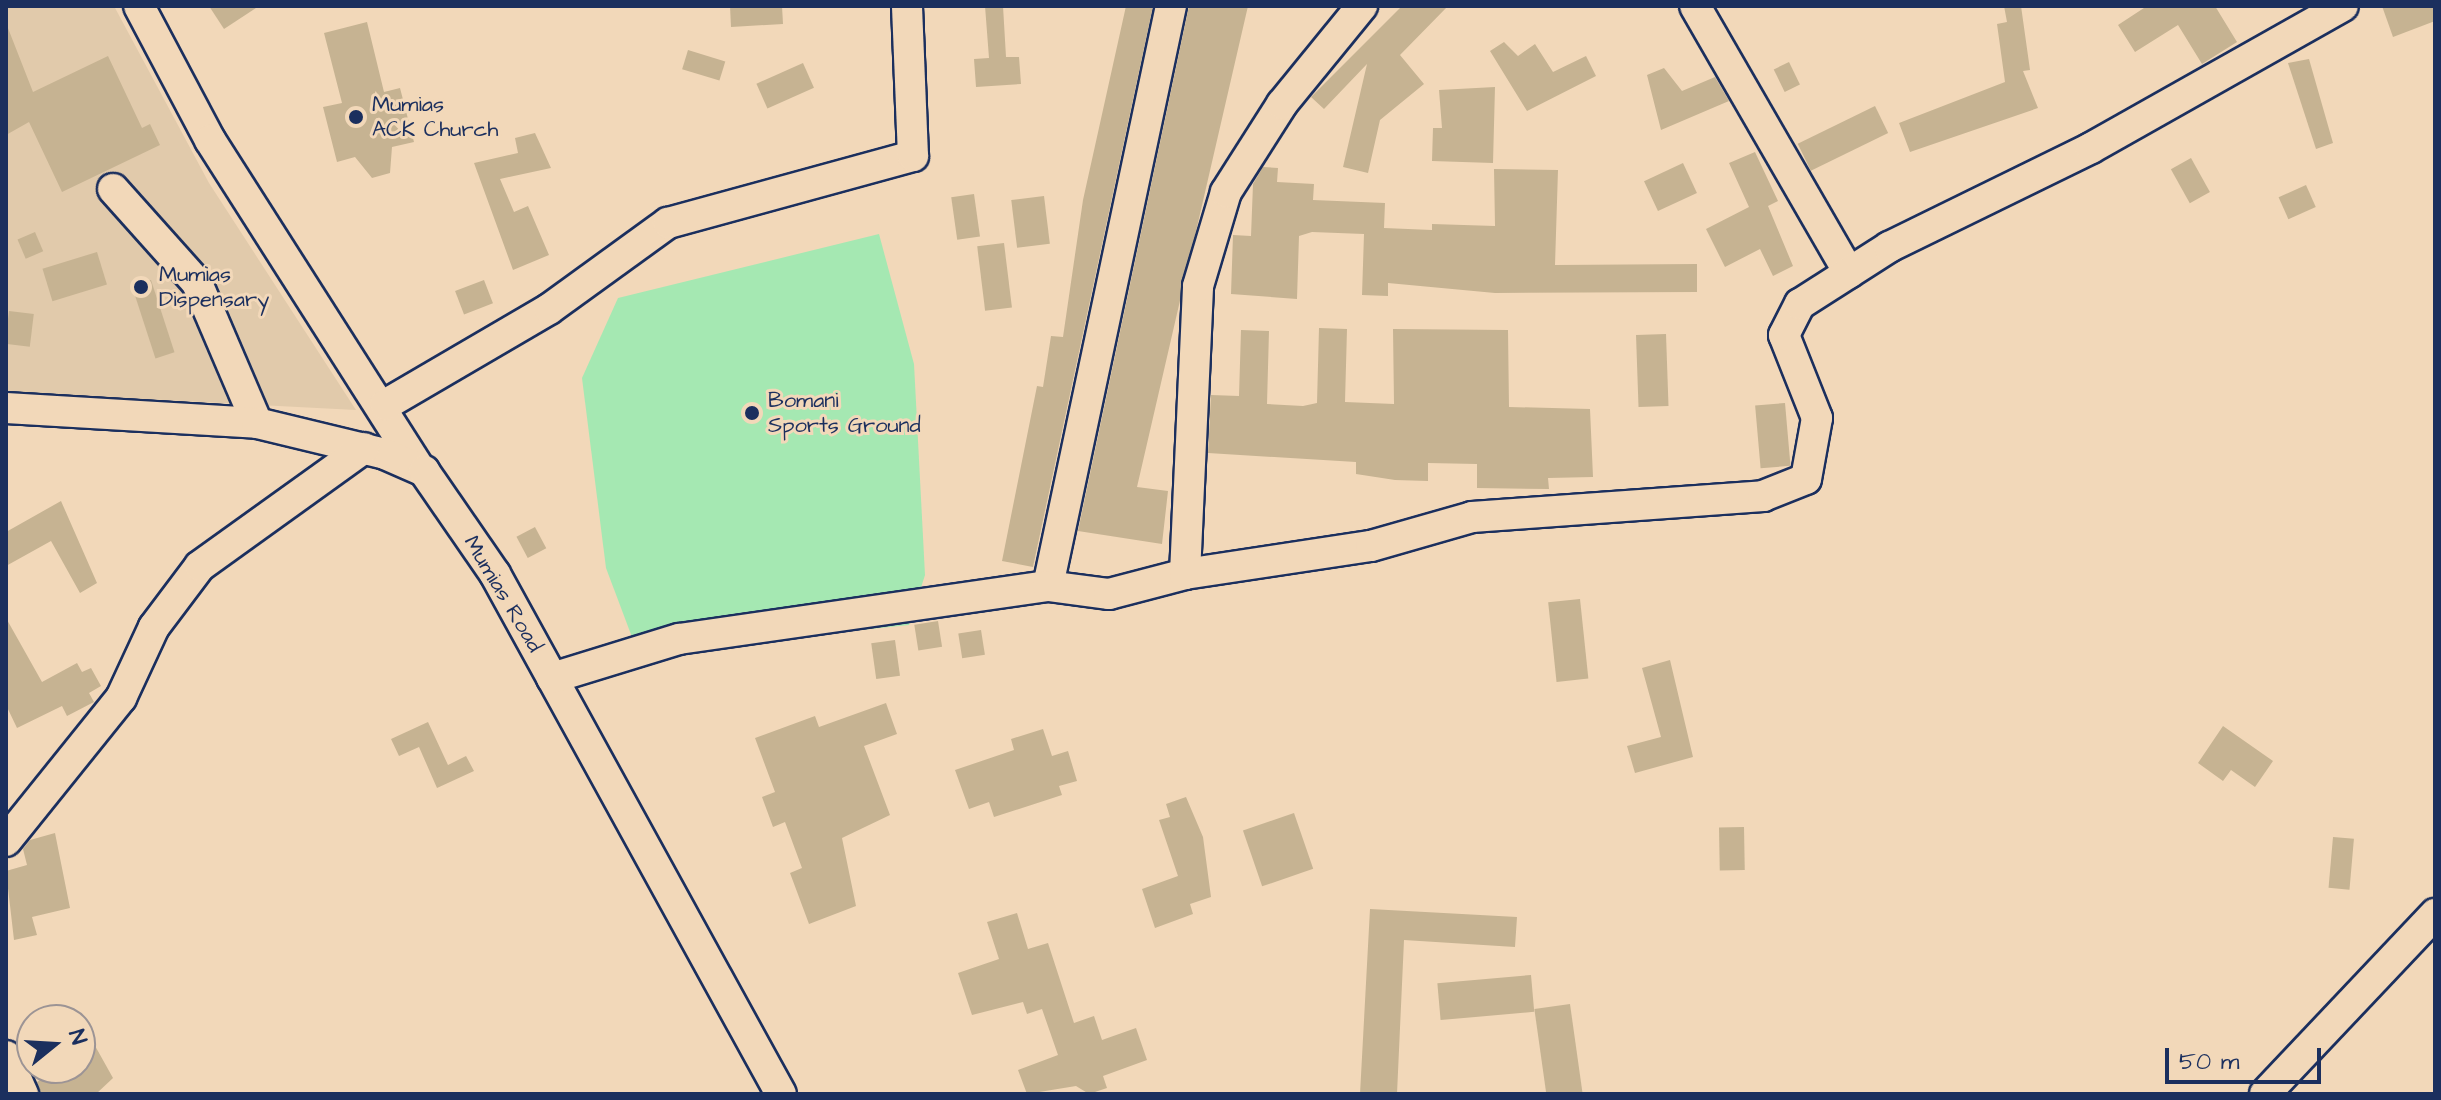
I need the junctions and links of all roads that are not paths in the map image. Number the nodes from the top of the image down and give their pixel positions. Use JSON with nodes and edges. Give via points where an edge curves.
{"nodes":[{"id":1,"x":139,"y":6,"type":"edge"},
{"id":2,"x":907,"y":6,"type":"edge"},
{"id":3,"x":1171,"y":6,"type":"edge"},
{"id":4,"x":1362,"y":6,"type":"edge"},
{"id":5,"x":1695,"y":6,"type":"edge"},
{"id":6,"x":2343,"y":6,"type":"edge"},
{"id":7,"x":113,"y":189,"type":"dead end"},
{"id":8,"x":1849,"y":273,"type":"junction"},
{"id":9,"x":385,"y":405,"type":"junction"},
{"id":10,"x":6,"y":408,"type":"edge"},
{"id":11,"x":257,"y":423,"type":"junction"},
{"id":12,"x":364,"y":448,"type":"junction"},
{"id":13,"x":418,"y":467,"type":"junction"},
{"id":14,"x":1185,"y":574,"type":"junction"},
{"id":15,"x":1048,"y":586,"type":"junction"},
{"id":16,"x":552,"y":678,"type":"junction"},
{"id":17,"x":6,"y":841,"type":"edge"},
{"id":18,"x":2435,"y":914,"type":"edge"},
{"id":19,"x":6,"y":1056,"type":"edge"},
{"id":20,"x":23,"y":1094,"type":"edge"},
{"id":21,"x":781,"y":1094,"type":"edge"},
{"id":22,"x":2265,"y":1094,"type":"edge"}],
"edges":[{"from":1,"to":9,"type":"street","name":"Mumias Road","via":[[210,140]]},
{"from":2,"to":9,"type":"street","via":[[913,156],[668,223],[549,309]]},
{"from":3,"to":15,"type":"street"},
{"from":4,"to":14,"type":"street","via":[[1282,104],[1226,192],[1198,286]]},
{"from":5,"to":8,"type":"street"},
{"from":6,"to":8,"type":"street"},
{"from":7,"to":11,"type":"street","via":[[197,283]]},
{"from":8,"to":14,"type":"street","via":[[1788,316],[1784,335],[1817,418],[1806,479],[1763,496],[1472,517],[1371,546]]},
{"from":9,"to":13,"type":"street","name":"Mumias Road"},
{"from":10,"to":11,"type":"street"},
{"from":11,"to":12,"type":"street"},
{"from":12,"to":13,"type":"street"},
{"from":12,"to":17,"type":"street","via":[[200,566],[154,627],[121,698]]},
{"from":13,"to":16,"type":"street","name":"Mumias Road","via":[[495,574]]},
{"from":14,"to":15,"type":"street","via":[[1109,594]]},
{"from":15,"to":16,"type":"street","via":[[679,639]]},
{"from":16,"to":21,"type":"street","name":"Mumias Road"},
{"from":18,"to":22,"type":"street"},
{"from":19,"to":20,"type":"street"}]}
